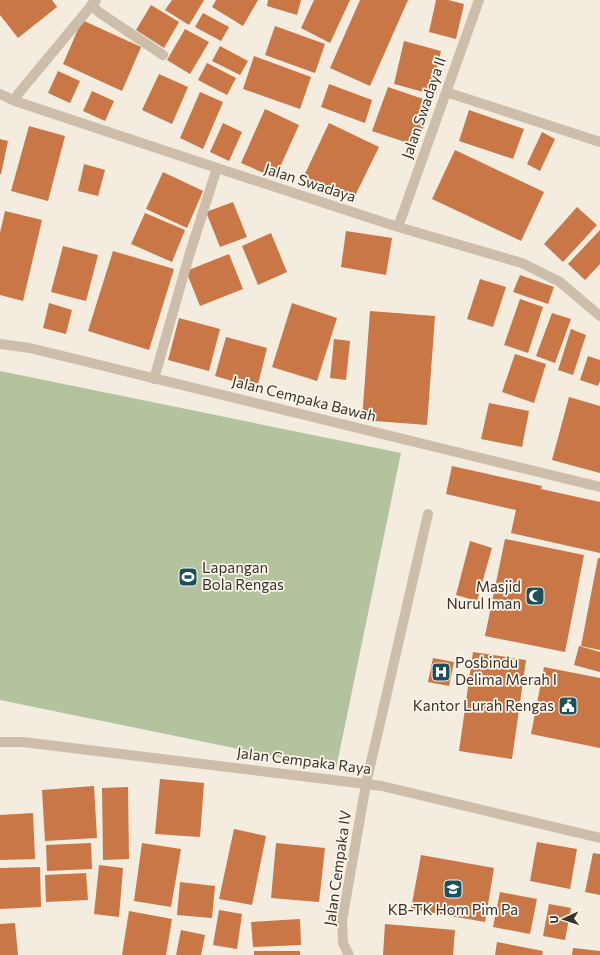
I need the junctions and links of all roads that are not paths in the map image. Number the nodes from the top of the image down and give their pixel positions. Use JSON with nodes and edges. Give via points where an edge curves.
{"nodes":[{"id":1,"x":479,"y":0,"type":"edge"},
{"id":2,"x":93,"y":3,"type":"edge"},
{"id":3,"x":163,"y":55,"type":"dead end"},
{"id":4,"x":446,"y":92,"type":"junction"},
{"id":5,"x":0,"y":94,"type":"edge"},
{"id":6,"x":15,"y":101,"type":"junction"},
{"id":7,"x":600,"y":142,"type":"edge"},
{"id":8,"x":217,"y":168,"type":"junction"},
{"id":9,"x":398,"y":227,"type":"junction"},
{"id":10,"x":600,"y":316,"type":"edge"},
{"id":11,"x":0,"y":344,"type":"edge"},
{"id":12,"x":154,"y":379,"type":"junction"},
{"id":13,"x":600,"y":487,"type":"edge"},
{"id":14,"x":428,"y":514,"type":"dead end"},
{"id":15,"x":0,"y":742,"type":"edge"},
{"id":16,"x":366,"y":784,"type":"junction"},
{"id":17,"x":600,"y":838,"type":"edge"},
{"id":18,"x":349,"y":955,"type":"edge"}],
"edges":[{"from":1,"to":4,"type":"street","name":"Jalan Swadaya II"},
{"from":2,"to":3,"type":"street","via":[[100,13]]},
{"from":2,"to":6,"type":"street","via":[[18,94]]},
{"from":4,"to":7,"type":"street"},
{"from":4,"to":9,"type":"street","name":"Jalan Swadaya II"},
{"from":5,"to":6,"type":"street","name":"Jalan Swadaya"},
{"from":6,"to":8,"type":"street","name":"Jalan Swadaya"},
{"from":8,"to":9,"type":"street","name":"Jalan Swadaya"},
{"from":8,"to":12,"type":"street"},
{"from":9,"to":10,"type":"street","name":"Jalan Swadaya","via":[[522,263],[560,282]]},
{"from":11,"to":12,"type":"street","name":"Jalan Cempaka Bawah","via":[[30,348]]},
{"from":12,"to":13,"type":"street","name":"Jalan Cempaka Bawah"},
{"from":14,"to":16,"type":"street","name":"Jalan Cempaka IV"},
{"from":15,"to":16,"type":"street","name":"Jalan Cempaka Raya","via":[[23,742]]},
{"from":16,"to":17,"type":"street","name":"Jalan Cempaka Raya"},
{"from":16,"to":18,"type":"street","name":"Jalan Cempaka IV","via":[[342,921],[344,942]]}]}
